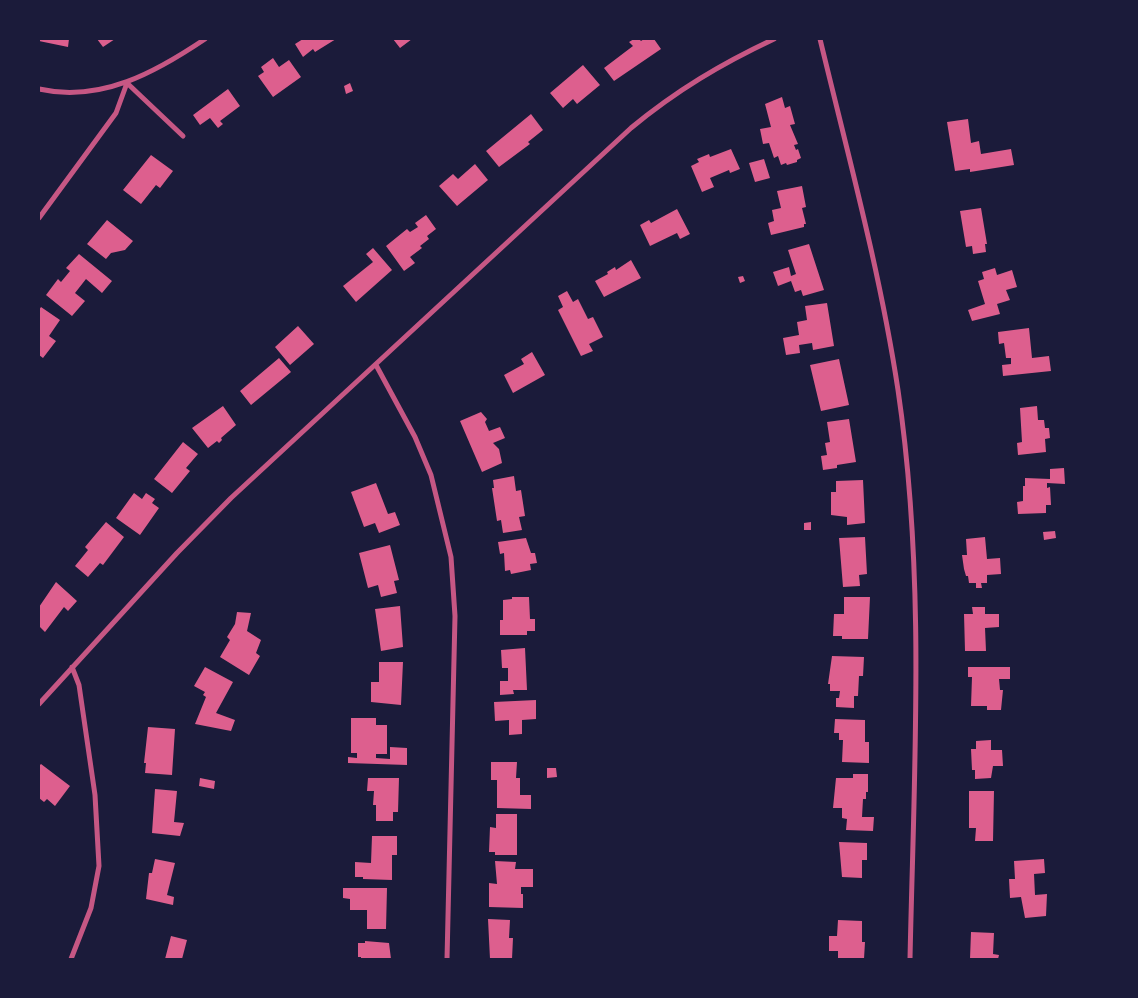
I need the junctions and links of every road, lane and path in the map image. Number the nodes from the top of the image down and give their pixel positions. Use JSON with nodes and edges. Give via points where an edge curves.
{"nodes":[{"id":1,"x":205,"y":39,"type":"edge"},
{"id":2,"x":774,"y":39,"type":"edge"},
{"id":3,"x":820,"y":39,"type":"edge"},
{"id":4,"x":127,"y":83,"type":"junction"},
{"id":5,"x":39,"y":89,"type":"edge"},
{"id":6,"x":183,"y":136,"type":"dead end"},
{"id":7,"x":39,"y":218,"type":"edge"},
{"id":8,"x":376,"y":365,"type":"junction"},
{"id":9,"x":72,"y":667,"type":"junction"},
{"id":10,"x":39,"y":704,"type":"edge"},
{"id":11,"x":71,"y":959,"type":"edge"},
{"id":12,"x":447,"y":959,"type":"edge"},
{"id":13,"x":910,"y":959,"type":"edge"}],
"edges":[{"from":1,"to":4,"type":"street","via":[[168,64]]},
{"from":2,"to":8,"type":"street","via":[[720,65],[658,106],[472,273]]},
{"from":3,"to":13,"type":"street","via":[[883,300],[898,392],[910,501],[917,663]]},
{"from":4,"to":5,"type":"street","via":[[68,93]]},
{"from":4,"to":6,"type":"street"},
{"from":4,"to":7,"type":"street","via":[[116,113]]},
{"from":8,"to":9,"type":"street","via":[[231,498]]},
{"from":8,"to":12,"type":"street","via":[[428,468],[451,557],[455,616]]},
{"from":9,"to":10,"type":"street"},
{"from":9,"to":11,"type":"street","via":[[79,685],[95,795],[99,866],[92,908]]}]}
